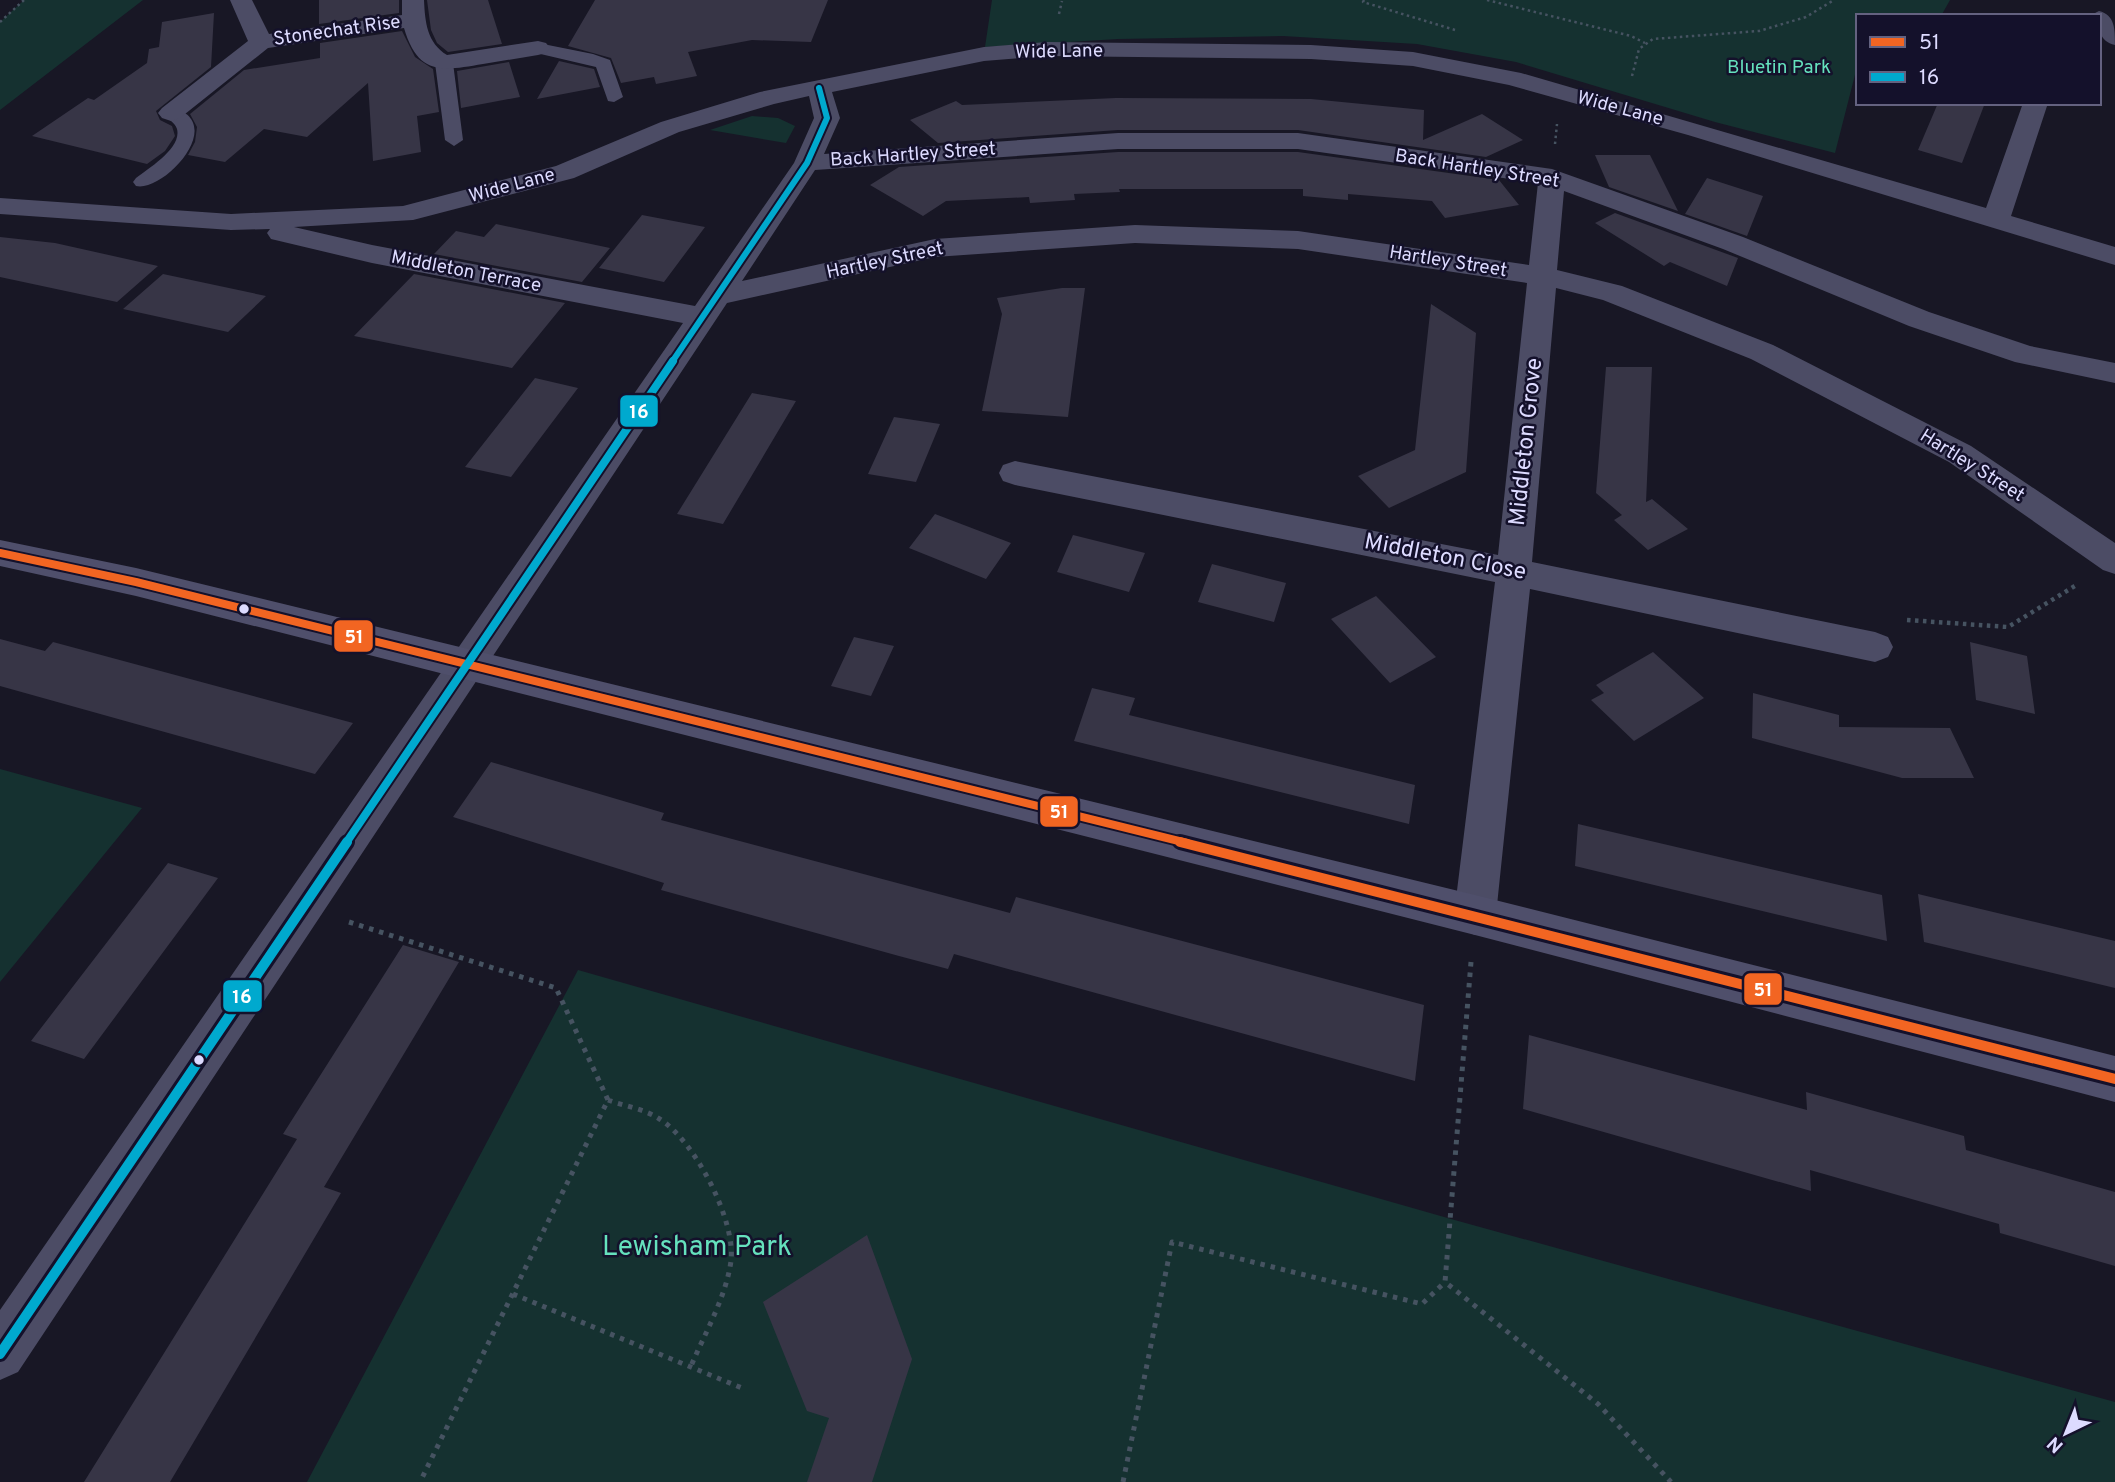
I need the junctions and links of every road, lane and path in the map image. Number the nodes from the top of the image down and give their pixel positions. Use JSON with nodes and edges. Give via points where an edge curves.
{"nodes":[{"id":1,"x":24,"y":0,"type":"edge"},
{"id":2,"x":241,"y":0,"type":"edge"},
{"id":3,"x":1487,"y":0,"type":"edge"},
{"id":4,"x":1834,"y":0,"type":"edge"},
{"id":5,"x":413,"y":10,"type":"edge"},
{"id":6,"x":2101,"y":20,"type":"edge"},
{"id":7,"x":0,"y":22,"type":"edge"},
{"id":8,"x":2115,"y":37,"type":"edge"},
{"id":9,"x":261,"y":41,"type":"junction"},
{"id":10,"x":1645,"y":43,"type":"junction"},
{"id":11,"x":538,"y":48,"type":"joint"},
{"id":12,"x":444,"y":63,"type":"junction"},
{"id":13,"x":1638,"y":86,"type":"dead end"},
{"id":14,"x":819,"y":88,"type":"junction"},
{"id":15,"x":1559,"y":92,"type":"junction"},
{"id":16,"x":614,"y":97,"type":"dead end"},
{"id":17,"x":2035,"y":105,"type":"edge"},
{"id":18,"x":171,"y":113,"type":"joint"},
{"id":19,"x":454,"y":140,"type":"dead end"},
{"id":20,"x":807,"y":163,"type":"junction"},
{"id":21,"x":1552,"y":177,"type":"junction"},
{"id":22,"x":143,"y":182,"type":"dead end"},
{"id":23,"x":0,"y":206,"type":"edge"},
{"id":24,"x":1996,"y":219,"type":"junction"},
{"id":25,"x":231,"y":222,"type":"junction"},
{"id":26,"x":2115,"y":256,"type":"edge"},
{"id":27,"x":1543,"y":276,"type":"junction"},
{"id":28,"x":710,"y":307,"type":"junction"},
{"id":29,"x":2115,"y":373,"type":"edge"},
{"id":30,"x":1015,"y":473,"type":"dead end"},
{"id":31,"x":0,"y":553,"type":"edge"},
{"id":32,"x":2115,"y":561,"type":"edge"},
{"id":33,"x":1514,"y":572,"type":"junction"},
{"id":34,"x":2079,"y":583,"type":"dead end"},
{"id":35,"x":1875,"y":647,"type":"joint"},
{"id":36,"x":466,"y":666,"type":"junction"},
{"id":37,"x":303,"y":907,"type":"junction"},
{"id":38,"x":1475,"y":915,"type":"junction"},
{"id":39,"x":2115,"y":1079,"type":"edge"},
{"id":40,"x":608,"y":1100,"type":"junction"},
{"id":41,"x":1446,"y":1282,"type":"junction"},
{"id":42,"x":513,"y":1294,"type":"junction"},
{"id":43,"x":0,"y":1354,"type":"edge"},
{"id":44,"x":691,"y":1366,"type":"junction"},
{"id":45,"x":742,"y":1388,"type":"dead end"},
{"id":46,"x":421,"y":1482,"type":"edge"},
{"id":47,"x":1123,"y":1482,"type":"edge"},
{"id":48,"x":1671,"y":1482,"type":"edge"}],
"edges":[{"from":1,"to":7,"type":"path"},
{"from":2,"to":9,"type":"street","name":"Stonechat Rise"},
{"from":3,"to":10,"type":"path"},
{"from":4,"to":10,"type":"path","via":[[1797,20],[1757,33],[1668,36]]},
{"from":5,"to":9,"type":"street","name":"Stonechat Rise"},
{"from":5,"to":12,"type":"street","via":[[422,47],[430,58]]},
{"from":6,"to":8,"type":"street"},
{"from":9,"to":18,"type":"street","name":"Stonechat Rise"},
{"from":10,"to":13,"type":"path","via":[[1636,53],[1632,76]]},
{"from":11,"to":12,"type":"street"},
{"from":11,"to":16,"type":"lane","via":[[604,64]]},
{"from":12,"to":19,"type":"lane"},
{"from":14,"to":15,"type":"street","name":"Wide Lane","via":[[984,54],[1047,49],[1311,52],[1413,59],[1513,78]]},
{"from":14,"to":20,"type":"street","via":[[827,118]]},
{"from":14,"to":25,"type":"street","name":"Wide Lane","via":[[769,97],[670,127],[565,172],[402,215]]},
{"from":15,"to":21,"type":"path"},
{"from":15,"to":24,"type":"street","name":"Wide Lane"},
{"from":17,"to":24,"type":"street"},
{"from":18,"to":22,"type":"lane","via":[[187,128],[184,146]]},
{"from":20,"to":21,"type":"street","name":"Back Hartley Street","via":[[1118,142],[1298,141]]},
{"from":20,"to":28,"type":"street"},
{"from":21,"to":27,"type":"street","name":"Middleton Grove"},
{"from":21,"to":29,"type":"street","name":"Back Hartley Street","via":[[1733,243],[1919,319],[2026,355]]},
{"from":23,"to":25,"type":"street","name":"Wide Lane"},
{"from":24,"to":26,"type":"street","name":"Wide Lane"},
{"from":25,"to":28,"type":"street","name":"Middleton Terrace","via":[[372,254]]},
{"from":27,"to":28,"type":"street","name":"Hartley Street","via":[[1298,240],[1135,234],[935,248]]},
{"from":27,"to":32,"type":"street","name":"Hartley Street","via":[[1612,293],[1762,352],[1960,454]]},
{"from":27,"to":33,"type":"street","name":"Middleton Grove"},
{"from":28,"to":36,"type":"street"},
{"from":30,"to":33,"type":"street","name":"Middleton Close"},
{"from":31,"to":36,"type":"main road","via":[[136,582]]},
{"from":33,"to":35,"type":"street","name":"Middleton Close"},
{"from":33,"to":38,"type":"street","name":"Middleton Grove"},
{"from":34,"to":35,"type":"path","via":[[2008,627],[1899,619]]},
{"from":36,"to":37,"type":"street"},
{"from":36,"to":38,"type":"main road"},
{"from":37,"to":40,"type":"path","via":[[556,988]]},
{"from":37,"to":43,"type":"street"},
{"from":38,"to":39,"type":"main road"},
{"from":38,"to":41,"type":"path"},
{"from":40,"to":42,"type":"path"},
{"from":40,"to":44,"type":"path","via":[[659,1118],[695,1155],[727,1218],[732,1260]]},
{"from":41,"to":47,"type":"path","via":[[1422,1304],[1172,1242]]},
{"from":41,"to":48,"type":"path","via":[[1598,1404]]},
{"from":42,"to":44,"type":"path"},
{"from":42,"to":46,"type":"path"},
{"from":44,"to":45,"type":"path"}]}
